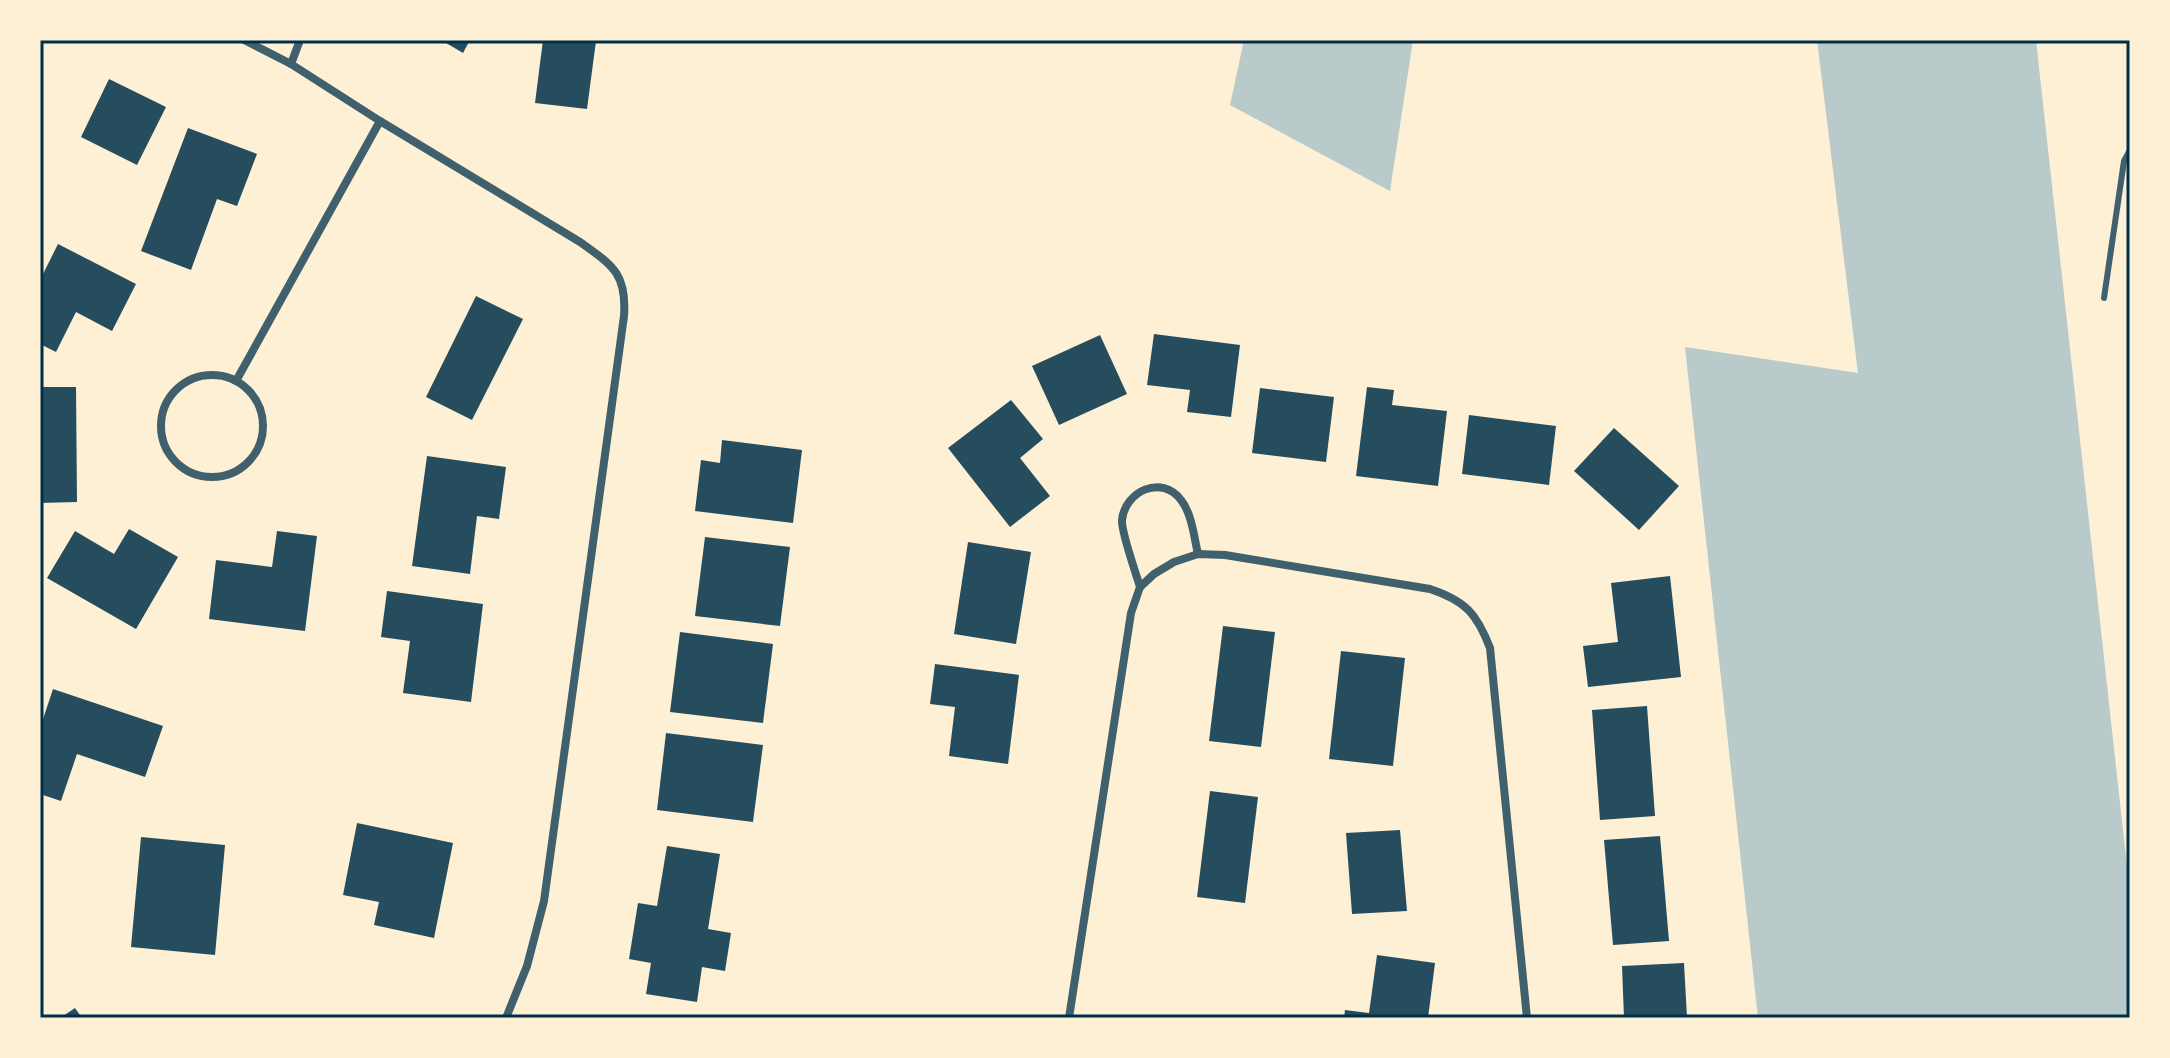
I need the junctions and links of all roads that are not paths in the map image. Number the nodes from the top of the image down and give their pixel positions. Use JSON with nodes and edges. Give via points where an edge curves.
{"nodes":[{"id":1,"x":244,"y":40,"type":"edge"},
{"id":2,"x":300,"y":40,"type":"edge"},
{"id":3,"x":291,"y":64,"type":"junction"},
{"id":4,"x":380,"y":121,"type":"junction"},
{"id":5,"x":2130,"y":150,"type":"edge"},
{"id":6,"x":2104,"y":298,"type":"dead end"},
{"id":7,"x":236,"y":381,"type":"junction"},
{"id":8,"x":1198,"y":554,"type":"junction"},
{"id":9,"x":1140,"y":587,"type":"junction"},
{"id":10,"x":506,"y":1018,"type":"edge"},
{"id":11,"x":1069,"y":1018,"type":"edge"},
{"id":12,"x":1527,"y":1018,"type":"edge"}],
"edges":[{"from":1,"to":3,"type":"street"},
{"from":2,"to":3,"type":"street"},
{"from":3,"to":4,"type":"street"},
{"from":4,"to":7,"type":"street"},
{"from":4,"to":10,"type":"street","via":[[580,242],[610,264],[625,297],[541,914]]},
{"from":5,"to":6,"type":"lane","via":[[2124,161]]},
{"from":7,"to":7,"type":"street","via":[[204,375],[175,390],[166,404],[161,420],[168,452],[193,474],[227,475],[242,468],[262,440],[259,406]]},
{"from":8,"to":9,"type":"street","via":[[1174,562]]},
{"from":8,"to":9,"type":"street","via":[[1180,498],[1159,487],[1134,495],[1122,522]]},
{"from":8,"to":12,"type":"street","via":[[1430,589],[1454,597],[1473,613],[1490,648]]},
{"from":9,"to":11,"type":"street","via":[[1131,613]]}]}
